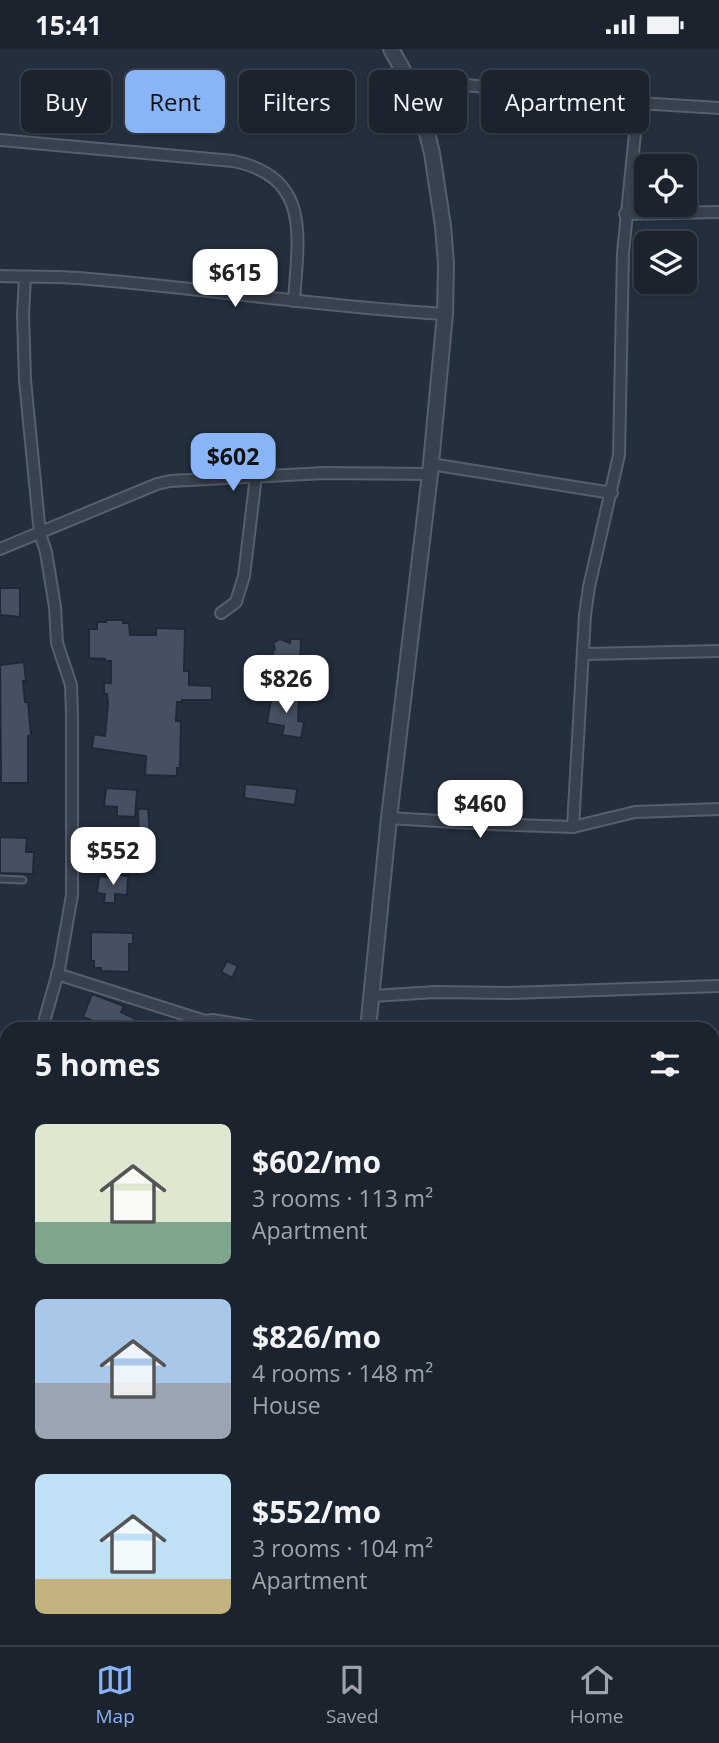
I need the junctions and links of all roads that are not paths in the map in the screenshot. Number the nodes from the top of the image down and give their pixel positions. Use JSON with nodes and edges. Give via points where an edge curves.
{"nodes":[{"id":1,"x":391,"y":49,"type":"edge"},
{"id":2,"x":403,"y":70,"type":"edge"},
{"id":3,"x":649,"y":104,"type":"edge"},
{"id":4,"x":719,"y":108,"type":"edge"},
{"id":5,"x":427,"y":133,"type":"edge"},
{"id":6,"x":634,"y":133,"type":"edge"},
{"id":7,"x":0,"y":140,"type":"edge"},
{"id":8,"x":719,"y":212,"type":"edge"},
{"id":9,"x":625,"y":213,"type":"junction"},
{"id":10,"x":0,"y":275,"type":"edge"},
{"id":11,"x":25,"y":277,"type":"junction"},
{"id":12,"x":294,"y":300,"type":"junction"},
{"id":13,"x":445,"y":314,"type":"junction"},
{"id":14,"x":430,"y":469,"type":"junction"},
{"id":15,"x":256,"y":476,"type":"junction"},
{"id":16,"x":612,"y":493,"type":"junction"},
{"id":17,"x":40,"y":534,"type":"junction"},
{"id":18,"x":0,"y":549,"type":"edge"},
{"id":19,"x":221,"y":613,"type":"dead end"},
{"id":20,"x":719,"y":652,"type":"edge"},
{"id":21,"x":584,"y":655,"type":"junction"},
{"id":22,"x":719,"y":809,"type":"edge"},
{"id":23,"x":389,"y":818,"type":"junction"},
{"id":24,"x":573,"y":827,"type":"junction"},
{"id":25,"x":0,"y":879,"type":"edge"},
{"id":26,"x":23,"y":880,"type":"dead end"},
{"id":27,"x":57,"y":974,"type":"junction"},
{"id":28,"x":719,"y":986,"type":"edge"},
{"id":29,"x":373,"y":996,"type":"junction"},
{"id":30,"x":205,"y":1021,"type":"joint"},
{"id":31,"x":44,"y":1022,"type":"edge"},
{"id":32,"x":220,"y":1022,"type":"edge"},
{"id":33,"x":369,"y":1022,"type":"edge"}],
"edges":[{"from":1,"to":2,"type":"street"},
{"from":3,"to":4,"type":"street"},
{"from":5,"to":13,"type":"street","via":[[446,264]]},
{"from":6,"to":9,"type":"street"},
{"from":7,"to":12,"type":"street","via":[[233,161],[261,169],[283,186],[293,205],[298,245]]},
{"from":8,"to":9,"type":"street"},
{"from":9,"to":16,"type":"street","via":[[619,455]]},
{"from":10,"to":11,"type":"street"},
{"from":11,"to":12,"type":"street"},
{"from":11,"to":17,"type":"street","via":[[24,367]]},
{"from":12,"to":13,"type":"street"},
{"from":13,"to":14,"type":"street"},
{"from":14,"to":15,"type":"street"},
{"from":14,"to":16,"type":"street"},
{"from":14,"to":23,"type":"street"},
{"from":15,"to":17,"type":"street","via":[[157,484]]},
{"from":15,"to":19,"type":"street","via":[[244,576],[236,602]]},
{"from":16,"to":21,"type":"street","via":[[589,587]]},
{"from":17,"to":18,"type":"street"},
{"from":17,"to":27,"type":"street","via":[[55,607],[55,634],[71,685],[74,855],[72,895]]},
{"from":20,"to":21,"type":"street"},
{"from":21,"to":24,"type":"street"},
{"from":22,"to":24,"type":"street","via":[[635,812]]},
{"from":23,"to":24,"type":"street"},
{"from":23,"to":29,"type":"street"},
{"from":25,"to":26,"type":"lane"},
{"from":27,"to":30,"type":"street"},
{"from":27,"to":31,"type":"street"},
{"from":28,"to":29,"type":"street"},
{"from":29,"to":33,"type":"street"},
{"from":30,"to":32,"type":"street"}]}
